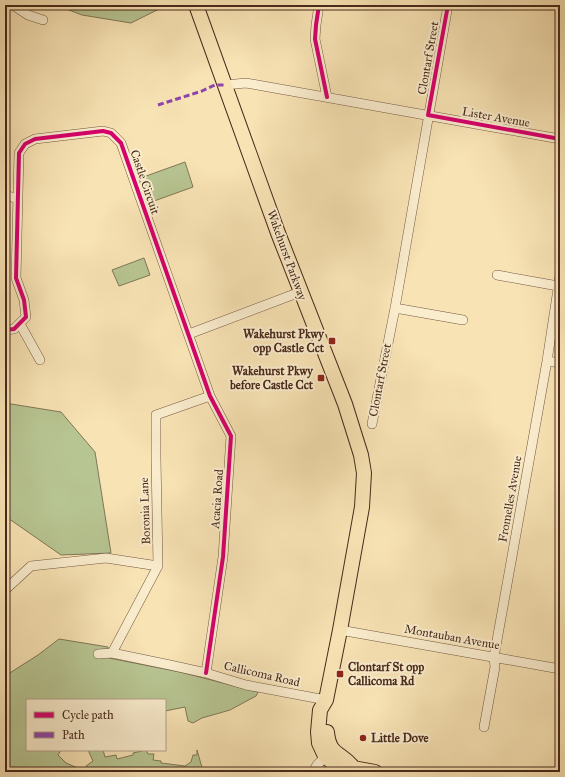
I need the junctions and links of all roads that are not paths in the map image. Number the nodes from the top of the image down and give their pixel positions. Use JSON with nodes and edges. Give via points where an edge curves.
{"nodes":[{"id":1,"x":13,"y":5,"type":"edge"},
{"id":2,"x":196,"y":5,"type":"edge"},
{"id":3,"x":320,"y":5,"type":"edge"},
{"id":4,"x":448,"y":5,"type":"edge"},
{"id":5,"x":43,"y":20,"type":"dead end"},
{"id":6,"x":225,"y":85,"type":"junction"},
{"id":7,"x":328,"y":98,"type":"junction"},
{"id":8,"x":428,"y":115,"type":"junction"},
{"id":9,"x":560,"y":139,"type":"edge"},
{"id":10,"x":5,"y":195,"type":"edge"},
{"id":11,"x":18,"y":199,"type":"junction"},
{"id":12,"x":497,"y":275,"type":"dead end"},
{"id":13,"x":560,"y":276,"type":"edge"},
{"id":14,"x":558,"y":286,"type":"junction"},
{"id":15,"x":300,"y":292,"type":"junction"},
{"id":16,"x":395,"y":308,"type":"junction"},
{"id":17,"x":463,"y":320,"type":"dead end"},
{"id":18,"x":20,"y":324,"type":"junction"},
{"id":19,"x":5,"y":330,"type":"edge"},
{"id":20,"x":189,"y":334,"type":"junction"},
{"id":21,"x":40,"y":360,"type":"dead end"},
{"id":22,"x":547,"y":361,"type":"junction"},
{"id":23,"x":560,"y":363,"type":"edge"},
{"id":24,"x":210,"y":396,"type":"junction"},
{"id":25,"x":372,"y":424,"type":"dead end"},
{"id":26,"x":158,"y":566,"type":"junction"},
{"id":27,"x":5,"y":590,"type":"edge"},
{"id":28,"x":340,"y":630,"type":"junction"},
{"id":29,"x":112,"y":653,"type":"junction"},
{"id":30,"x":98,"y":654,"type":"dead end"},
{"id":31,"x":494,"y":657,"type":"junction"},
{"id":32,"x":560,"y":669,"type":"edge"},
{"id":33,"x":206,"y":672,"type":"junction"},
{"id":34,"x":326,"y":700,"type":"junction"},
{"id":35,"x":484,"y":726,"type":"dead end"},
{"id":36,"x":329,"y":753,"type":"junction"},
{"id":37,"x":313,"y":772,"type":"edge"},
{"id":38,"x":375,"y":772,"type":"edge"}],
"edges":[{"from":1,"to":5,"type":"street","via":[[28,15]]},
{"from":2,"to":6,"type":"main road","name":"Wakehurst Parkway"},
{"from":3,"to":7,"type":"street","via":[[315,39]]},
{"from":4,"to":8,"type":"street","name":"Clontarf Street"},
{"from":6,"to":7,"type":"street","name":"Lister Avenue","via":[[246,83]]},
{"from":6,"to":15,"type":"main road","name":"Wakehurst Parkway"},
{"from":7,"to":8,"type":"street","name":"Lister Avenue"},
{"from":8,"to":9,"type":"street","name":"Lister Avenue"},
{"from":8,"to":16,"type":"street","name":"Clontarf Street"},
{"from":10,"to":11,"type":"street"},
{"from":11,"to":18,"type":"street","name":"Castle Circuit","via":[[16,278],[24,300],[26,317]]},
{"from":11,"to":20,"type":"street","name":"Castle Circuit","via":[[19,153],[24,144],[35,139],[103,131],[111,133],[121,143]]},
{"from":12,"to":14,"type":"street"},
{"from":13,"to":14,"type":"street","name":"Fromelles Avenue"},
{"from":14,"to":22,"type":"street","name":"Fromelles Avenue"},
{"from":15,"to":20,"type":"street"},
{"from":15,"to":28,"type":"main road","name":"Wakehurst Parkway","via":[[345,404],[357,440],[364,473],[362,507]]},
{"from":16,"to":17,"type":"street"},
{"from":16,"to":25,"type":"street","name":"Clontarf Street"},
{"from":18,"to":19,"type":"street","via":[[14,330]]},
{"from":18,"to":21,"type":"street"},
{"from":20,"to":24,"type":"street","name":"Acacia Road"},
{"from":22,"to":23,"type":"street"},
{"from":22,"to":31,"type":"street","name":"Fromelles Avenue"},
{"from":24,"to":26,"type":"street","name":"Boronia Lane","via":[[156,415]]},
{"from":24,"to":33,"type":"street","name":"Acacia Road","via":[[231,436],[223,557]]},
{"from":26,"to":27,"type":"street","via":[[106,558],[31,566]]},
{"from":26,"to":29,"type":"street","name":"Boronia Lane"},
{"from":28,"to":31,"type":"street","name":"Montauban Avenue"},
{"from":28,"to":34,"type":"main road"},
{"from":29,"to":30,"type":"street","name":"Callicoma Road"},
{"from":29,"to":33,"type":"street","name":"Callicoma Road"},
{"from":31,"to":32,"type":"street","name":"Montauban Avenue"},
{"from":31,"to":35,"type":"street","name":"Fromelles Avenue","via":[[495,667]]},
{"from":33,"to":34,"type":"street","name":"Callicoma Road","via":[[246,685]]},
{"from":34,"to":36,"type":"main road","via":[[320,710],[318,732],[319,743]]},
{"from":36,"to":37,"type":"street"},
{"from":36,"to":38,"type":"main road","via":[[335,765]]}]}
